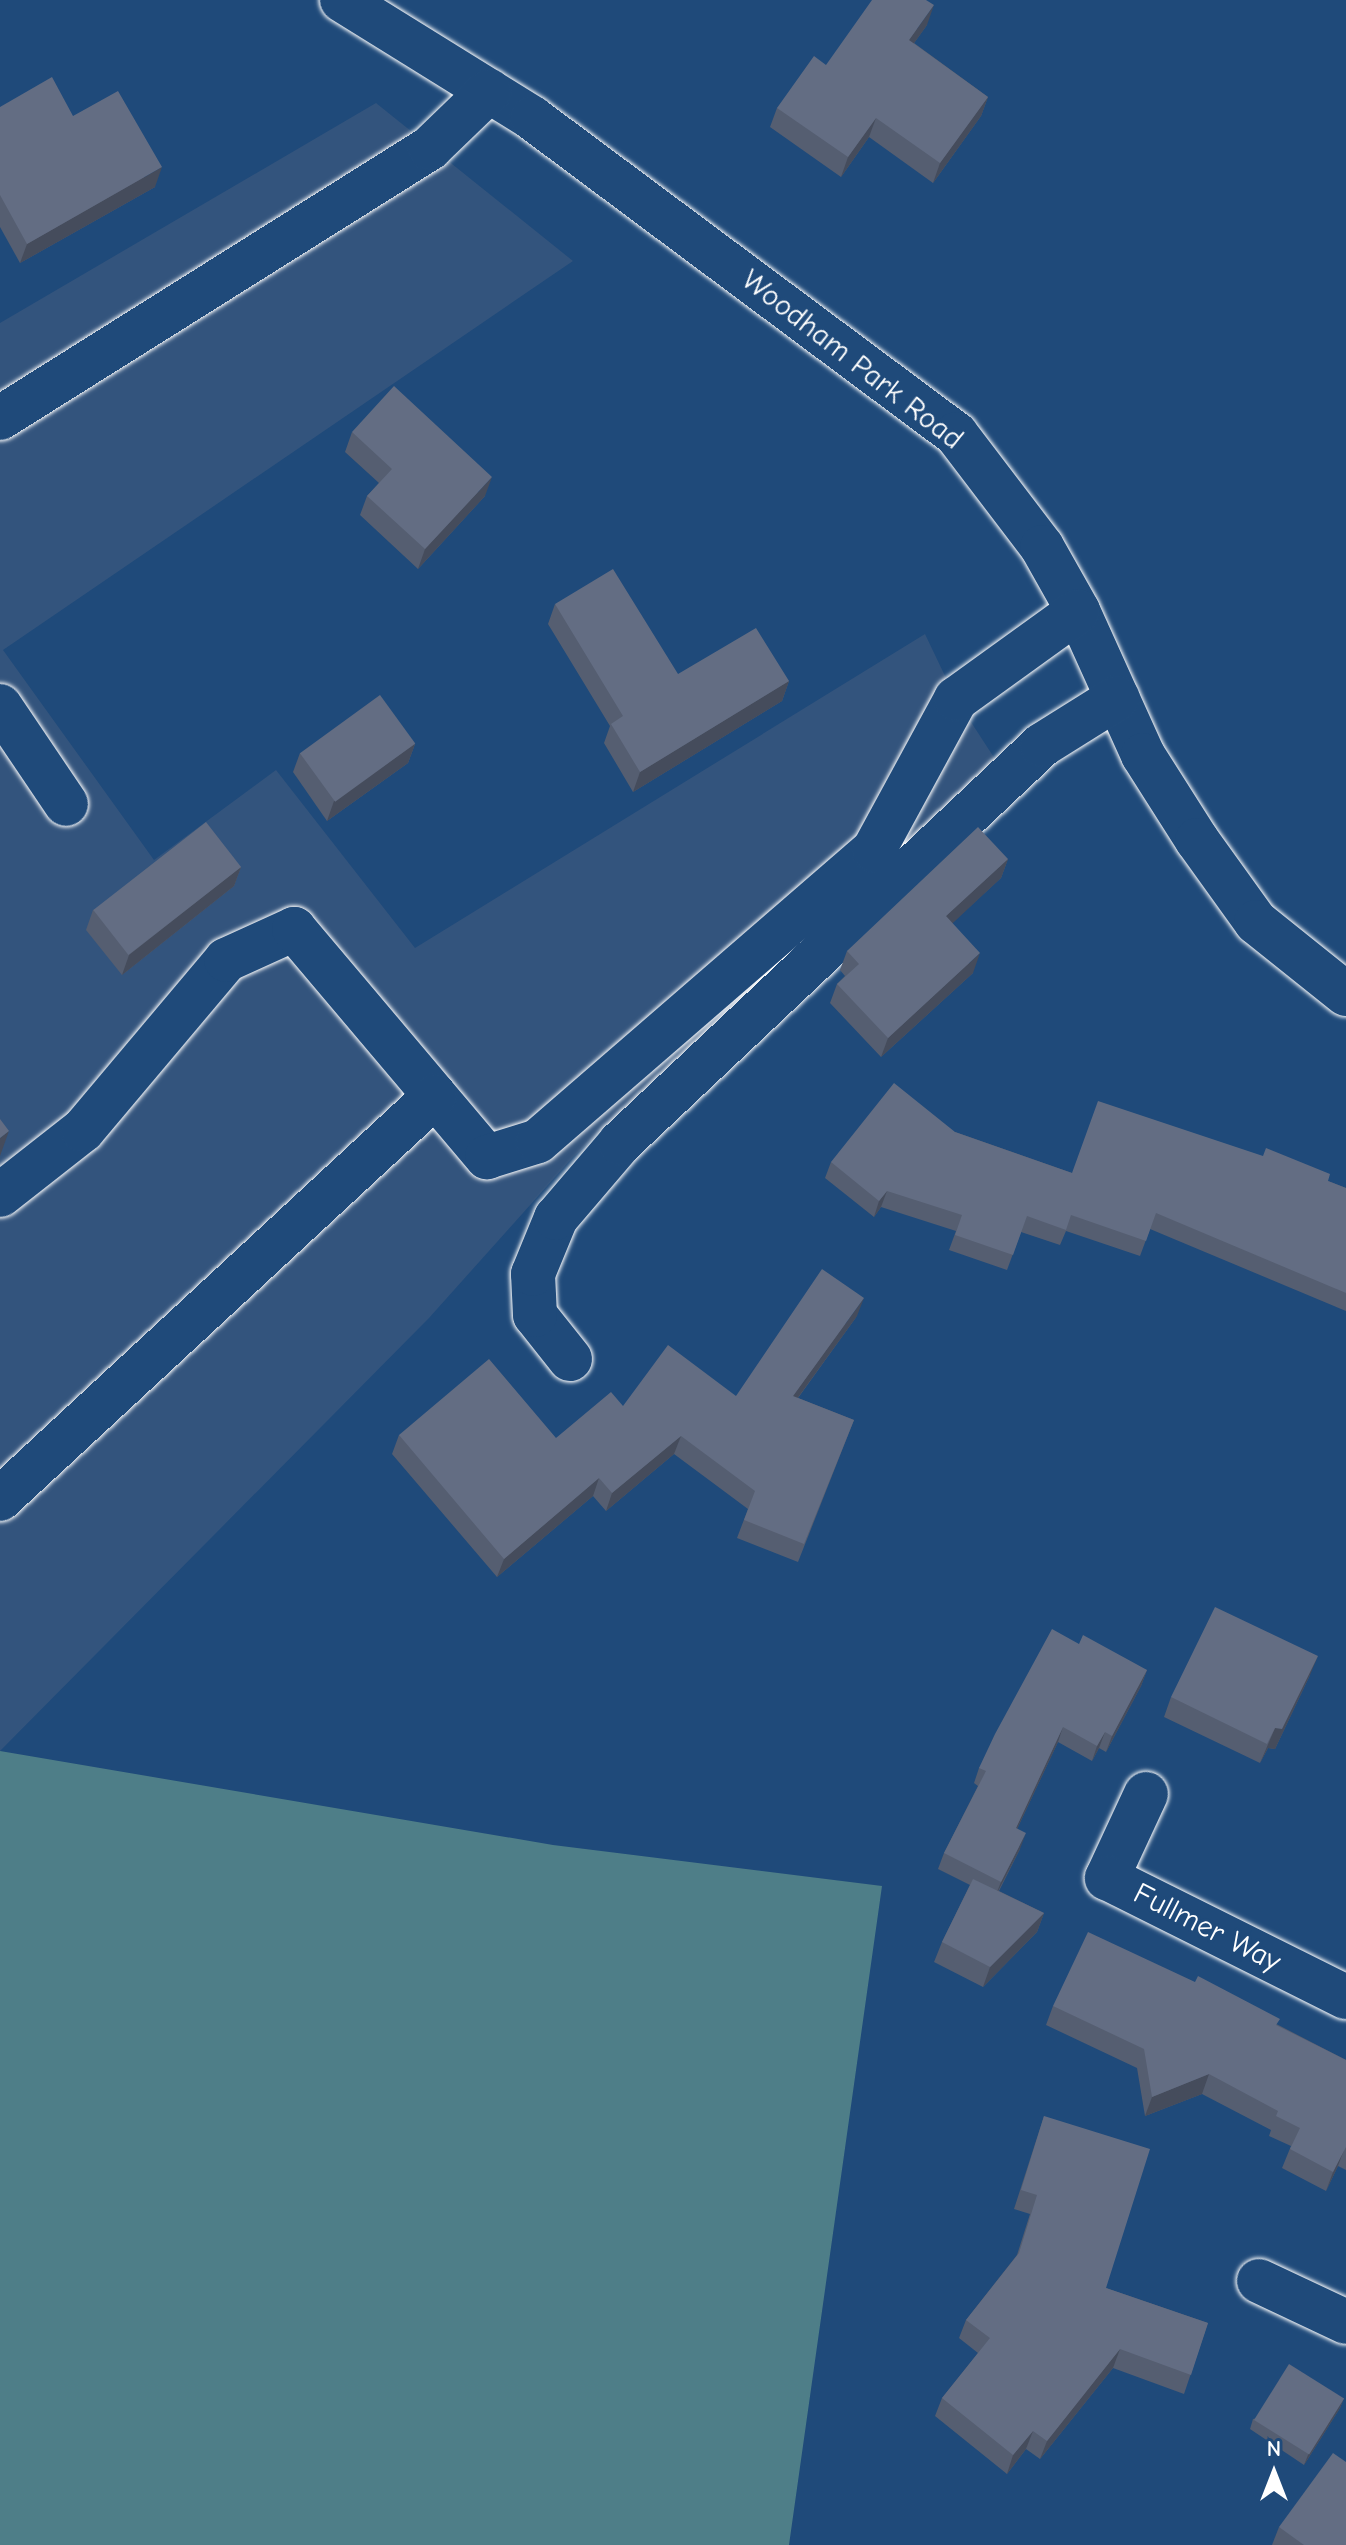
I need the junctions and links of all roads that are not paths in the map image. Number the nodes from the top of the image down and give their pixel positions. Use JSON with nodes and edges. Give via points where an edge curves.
{"nodes":[{"id":1,"x":342,"y":0,"type":"edge"},
{"id":2,"x":489,"y":91,"type":"junction"},
{"id":3,"x":0,"y":418,"type":"edge"},
{"id":4,"x":1078,"y":611,"type":"junction"},
{"id":5,"x":1117,"y":698,"type":"junction"},
{"id":6,"x":0,"y":706,"type":"edge"},
{"id":7,"x":66,"y":804,"type":"dead end"},
{"id":8,"x":1346,"y":994,"type":"edge"},
{"id":9,"x":435,"y":1096,"type":"junction"},
{"id":10,"x":0,"y":1195,"type":"edge"},
{"id":11,"x":570,"y":1359,"type":"dead end"},
{"id":12,"x":0,"y":1499,"type":"edge"},
{"id":13,"x":1146,"y":1794,"type":"dead end"},
{"id":14,"x":1346,"y":1997,"type":"edge"},
{"id":15,"x":1259,"y":2281,"type":"dead end"},
{"id":16,"x":1346,"y":2322,"type":"edge"}],
"edges":[{"from":1,"to":2,"type":"street","name":"Woodham Park Road"},
{"from":2,"to":3,"type":"street","via":[[430,148]]},
{"from":2,"to":4,"type":"street","name":"Woodham Park Road","via":[[956,434],[1042,547]]},
{"from":4,"to":5,"type":"street","name":"Woodham Park Road"},
{"from":4,"to":9,"type":"street","via":[[956,699],[874,850],[538,1141],[487,1157]]},
{"from":5,"to":8,"type":"street","name":"Woodham Park Road","via":[[1143,755],[1256,922]]},
{"from":5,"to":11,"type":"street","via":[[1042,745],[620,1143],[556,1218],[533,1274],[535,1315]]},
{"from":6,"to":7,"type":"street"},
{"from":9,"to":10,"type":"street","via":[[294,929],[226,960],[83,1130]]},
{"from":9,"to":12,"type":"street"},
{"from":13,"to":14,"type":"street","name":"Fullmer Way","via":[[1107,1878]]},
{"from":15,"to":16,"type":"street"}]}
